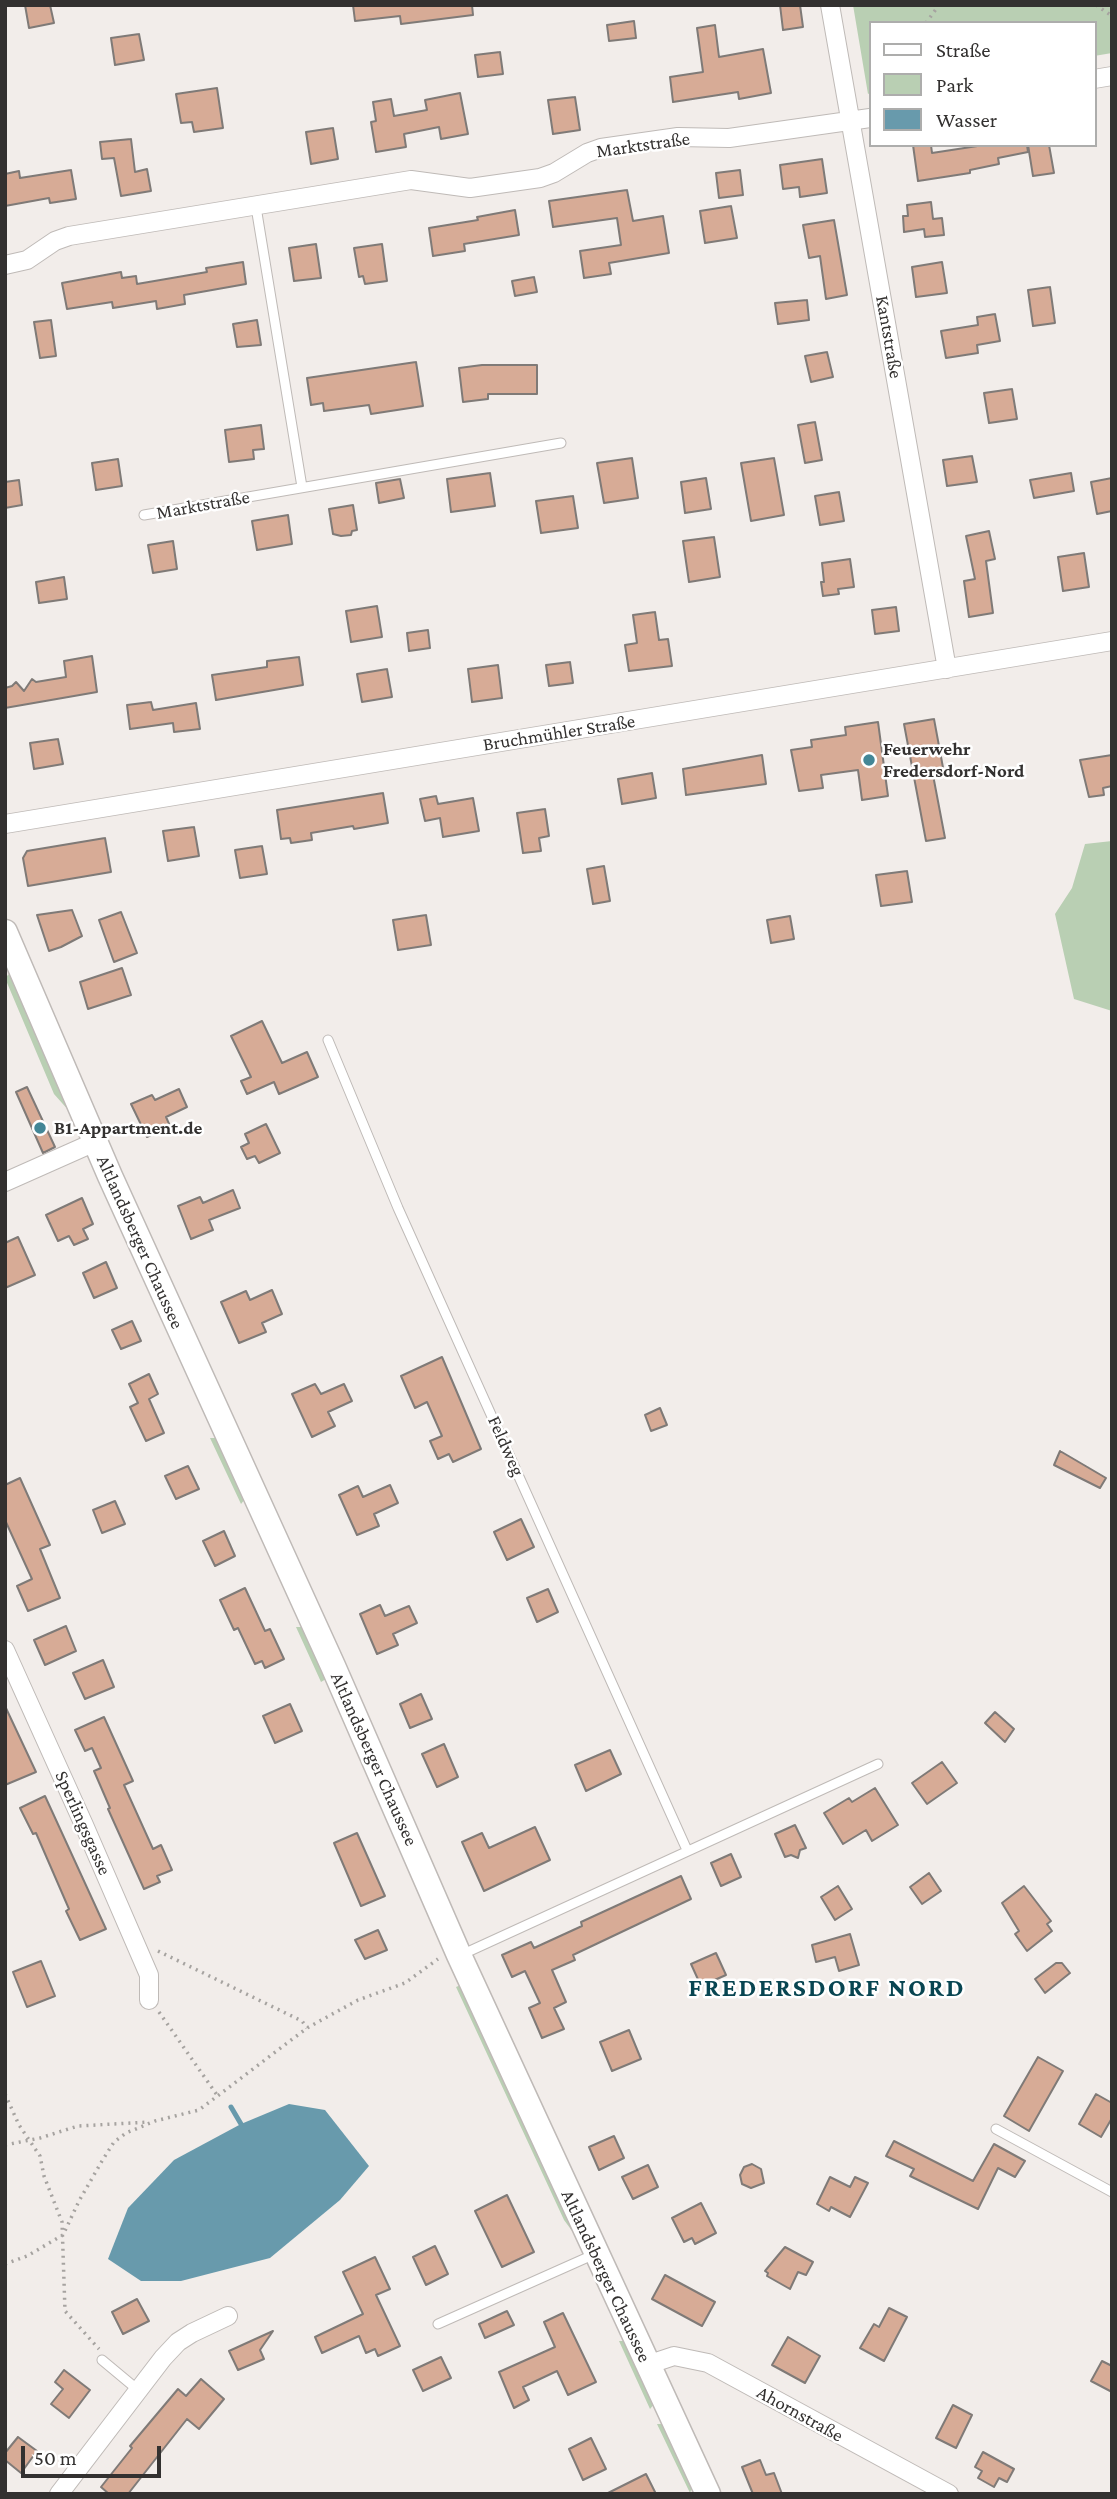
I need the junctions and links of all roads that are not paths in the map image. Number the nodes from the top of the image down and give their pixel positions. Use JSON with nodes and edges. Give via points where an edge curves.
{"nodes":[{"id":1,"x":830,"y":5,"type":"edge"},
{"id":2,"x":869,"y":118,"type":"edge"},
{"id":3,"x":852,"y":120,"type":"junction"},
{"id":4,"x":257,"y":207,"type":"junction"},
{"id":5,"x":5,"y":265,"type":"edge"},
{"id":6,"x":561,"y":443,"type":"dead end"},
{"id":7,"x":302,"y":487,"type":"junction"},
{"id":8,"x":145,"y":515,"type":"dead end"},
{"id":9,"x":1112,"y":641,"type":"edge"},
{"id":10,"x":947,"y":669,"type":"junction"},
{"id":11,"x":5,"y":824,"type":"edge"},
{"id":12,"x":5,"y":932,"type":"edge"},
{"id":13,"x":328,"y":1040,"type":"dead end"},
{"id":14,"x":95,"y":1142,"type":"junction"},
{"id":15,"x":5,"y":1182,"type":"edge"},
{"id":16,"x":5,"y":1650,"type":"edge"},
{"id":17,"x":878,"y":1764,"type":"dead end"},
{"id":18,"x":687,"y":1850,"type":"junction"},
{"id":19,"x":450,"y":1957,"type":"junction"},
{"id":20,"x":149,"y":2000,"type":"road end"},
{"id":21,"x":996,"y":2129,"type":"dead end"},
{"id":22,"x":1112,"y":2192,"type":"edge"},
{"id":23,"x":596,"y":2254,"type":"junction"},
{"id":24,"x":228,"y":2316,"type":"dead end"},
{"id":25,"x":438,"y":2324,"type":"dead end"},
{"id":26,"x":102,"y":2360,"type":"road end"},
{"id":27,"x":647,"y":2365,"type":"junction"},
{"id":28,"x":139,"y":2390,"type":"junction"},
{"id":29,"x":59,"y":2494,"type":"edge"},
{"id":30,"x":708,"y":2494,"type":"edge"},
{"id":31,"x":949,"y":2494,"type":"edge"}],
"edges":[{"from":1,"to":3,"type":"street","name":"Kantstraße"},
{"from":2,"to":3,"type":"street","name":"Marktstraße"},
{"from":3,"to":4,"type":"street","name":"Marktstraße","via":[[729,138],[678,137],[601,148],[554,173],[470,188],[411,180]]},
{"from":3,"to":10,"type":"street","name":"Kantstraße"},
{"from":4,"to":5,"type":"street","name":"Marktstraße","via":[[69,236],[27,260]]},
{"from":4,"to":7,"type":"lane"},
{"from":6,"to":7,"type":"lane","name":"Marktstraße"},
{"from":7,"to":8,"type":"lane","name":"Marktstraße"},
{"from":9,"to":10,"type":"street","name":"Bruchmühler Straße"},
{"from":10,"to":11,"type":"street","name":"Bruchmühler Straße"},
{"from":12,"to":14,"type":"main road","name":"Altlandsberger Chaussee"},
{"from":13,"to":18,"type":"lane","name":"Feldweg","via":[[398,1208]]},
{"from":14,"to":15,"type":"street"},
{"from":14,"to":19,"type":"main road","name":"Altlandsberger Chaussee","via":[[333,1666]]},
{"from":16,"to":20,"type":"street","name":"Sperlingsgasse","via":[[149,1975]]},
{"from":17,"to":18,"type":"lane"},
{"from":18,"to":19,"type":"lane"},
{"from":19,"to":23,"type":"main road","name":"Altlandsberger Chaussee"},
{"from":21,"to":22,"type":"lane"},
{"from":23,"to":25,"type":"lane"},
{"from":23,"to":27,"type":"main road","name":"Altlandsberger Chaussee"},
{"from":24,"to":28,"type":"street","via":[[178,2342]]},
{"from":26,"to":28,"type":"lane"},
{"from":27,"to":30,"type":"main road","name":"Altlandsberger Chaussee"},
{"from":27,"to":31,"type":"street","name":"Ahornstraße","via":[[674,2356],[708,2364]]},
{"from":28,"to":29,"type":"street"}]}
